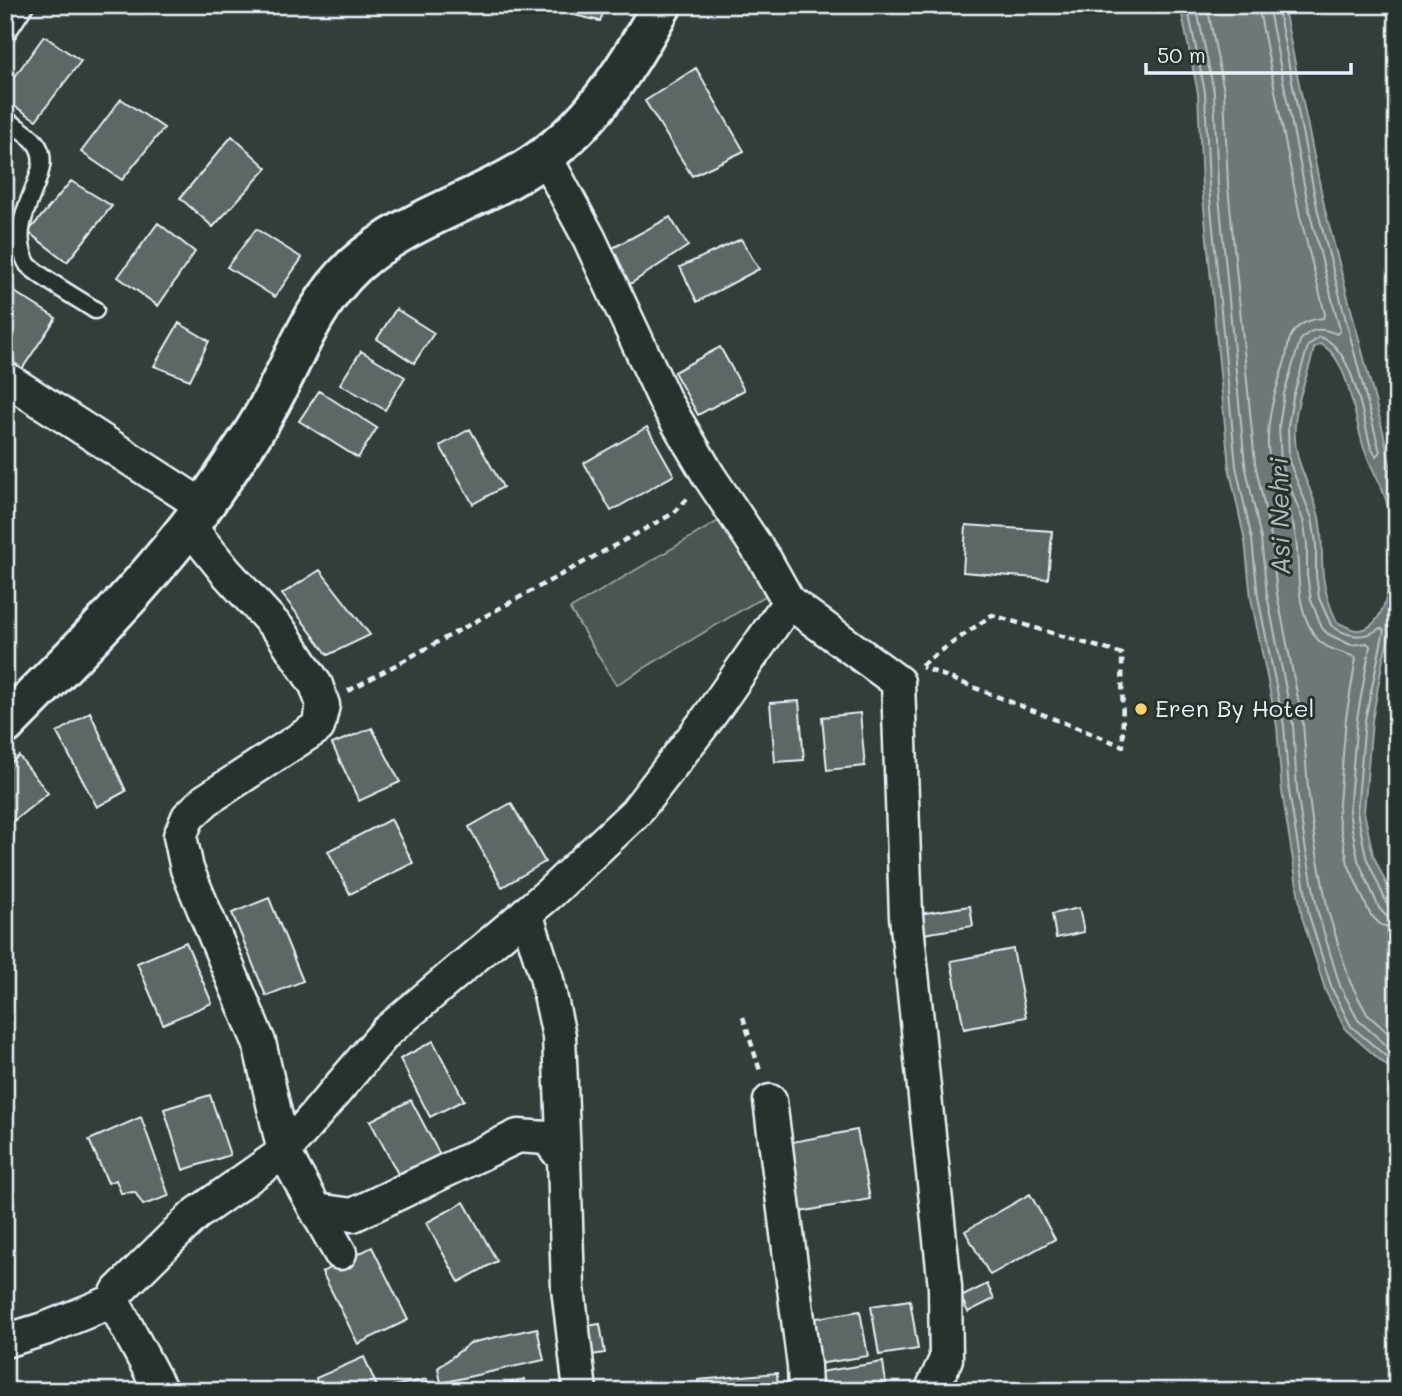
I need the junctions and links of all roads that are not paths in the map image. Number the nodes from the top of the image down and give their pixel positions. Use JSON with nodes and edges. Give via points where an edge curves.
{"nodes":[{"id":1,"x":26,"y":5,"type":"edge"},
{"id":2,"x":662,"y":5,"type":"edge"},
{"id":3,"x":5,"y":36,"type":"edge"},
{"id":4,"x":5,"y":119,"type":"edge"},
{"id":5,"x":545,"y":156,"type":"junction"},
{"id":6,"x":96,"y":310,"type":"dead end"},
{"id":7,"x":5,"y":378,"type":"edge"},
{"id":8,"x":196,"y":516,"type":"junction"},
{"id":9,"x":789,"y":602,"type":"junction"},
{"id":10,"x":5,"y":725,"type":"edge"},
{"id":11,"x":526,"y":913,"type":"junction"},
{"id":12,"x":770,"y":1101,"type":"road end"},
{"id":13,"x":284,"y":1152,"type":"junction"},
{"id":14,"x":564,"y":1159,"type":"junction"},
{"id":15,"x":316,"y":1210,"type":"junction"},
{"id":16,"x":340,"y":1253,"type":"dead end"},
{"id":17,"x":113,"y":1301,"type":"junction"},
{"id":18,"x":5,"y":1341,"type":"edge"},
{"id":19,"x":161,"y":1391,"type":"edge"},
{"id":20,"x":580,"y":1391,"type":"edge"},
{"id":21,"x":805,"y":1391,"type":"edge"},
{"id":22,"x":931,"y":1391,"type":"edge"}],
"edges":[{"from":1,"to":3,"type":"lane"},
{"from":2,"to":5,"type":"street","via":[[600,103],[581,127]]},
{"from":4,"to":6,"type":"lane","via":[[35,142],[40,156],[38,171],[14,211],[17,246],[29,265]]},
{"from":5,"to":8,"type":"street","via":[[388,239],[355,265],[333,288],[253,432]]},
{"from":5,"to":9,"type":"street","via":[[666,402]]},
{"from":7,"to":8,"type":"street"},
{"from":8,"to":10,"type":"street","via":[[142,582]]},
{"from":8,"to":13,"type":"street","via":[[226,572],[281,632],[316,685],[323,705],[317,727],[206,800],[188,817],[180,836],[187,869],[259,1042]]},
{"from":9,"to":11,"type":"street","via":[[635,813]]},
{"from":9,"to":22,"type":"street","via":[[898,682],[906,916],[945,1287],[946,1359]]},
{"from":11,"to":13,"type":"street","via":[[386,1032]]},
{"from":11,"to":14,"type":"street","via":[[547,976],[559,1036]]},
{"from":12,"to":21,"type":"street"},
{"from":13,"to":15,"type":"street"},
{"from":13,"to":17,"type":"street","via":[[195,1215]]},
{"from":14,"to":15,"type":"street","via":[[547,1138],[518,1136],[480,1152],[433,1191],[353,1215]]},
{"from":14,"to":20,"type":"street","via":[[568,1288]]},
{"from":15,"to":16,"type":"street"},
{"from":17,"to":18,"type":"street"},
{"from":17,"to":19,"type":"street"}]}
